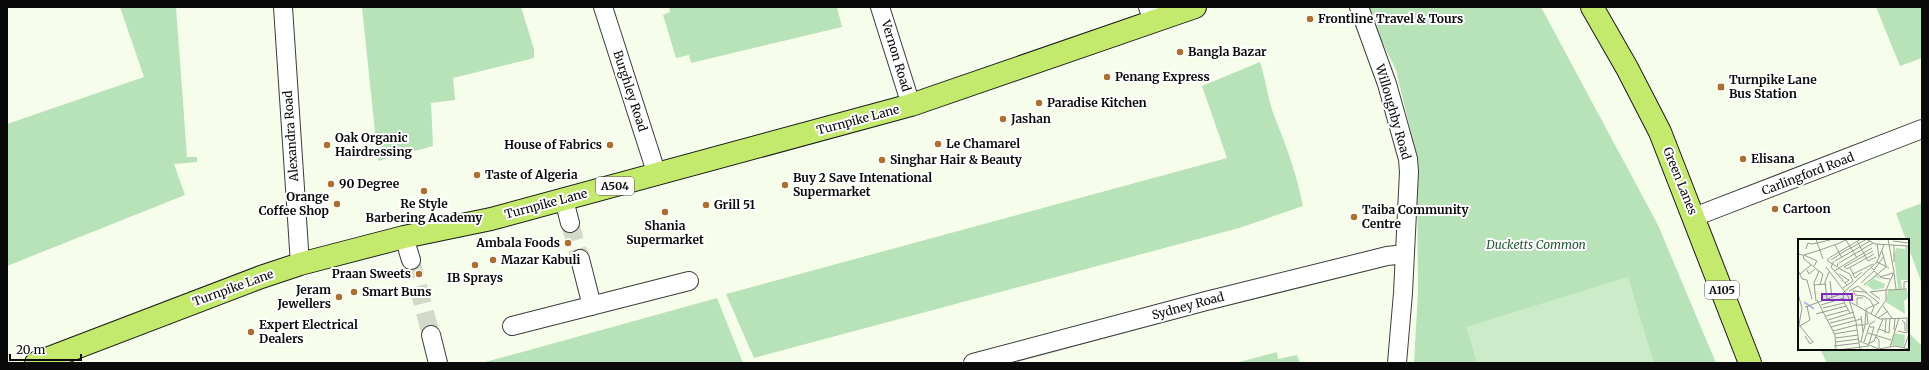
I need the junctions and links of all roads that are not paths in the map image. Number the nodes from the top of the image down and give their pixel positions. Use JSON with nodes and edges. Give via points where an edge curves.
{"nodes":[{"id":1,"x":283,"y":7,"type":"edge"},
{"id":2,"x":603,"y":7,"type":"edge"},
{"id":3,"x":880,"y":7,"type":"edge"},
{"id":4,"x":1195,"y":7,"type":"edge"},
{"id":5,"x":1359,"y":7,"type":"edge"},
{"id":6,"x":1592,"y":7,"type":"edge"},
{"id":7,"x":1151,"y":14,"type":"edge"},
{"id":8,"x":911,"y":105,"type":"junction"},
{"id":9,"x":1922,"y":129,"type":"edge"},
{"id":10,"x":657,"y":175,"type":"junction"},
{"id":11,"x":564,"y":200,"type":"junction"},
{"id":12,"x":1694,"y":217,"type":"junction"},
{"id":13,"x":570,"y":223,"type":"tunnel mouth"},
{"id":14,"x":404,"y":237,"type":"junction"},
{"id":15,"x":1404,"y":254,"type":"junction"},
{"id":16,"x":580,"y":259,"type":"tunnel mouth"},
{"id":17,"x":411,"y":260,"type":"tunnel mouth"},
{"id":18,"x":300,"y":264,"type":"junction"},
{"id":19,"x":689,"y":281,"type":"dead end"},
{"id":20,"x":592,"y":306,"type":"junction"},
{"id":21,"x":512,"y":326,"type":"dead end"},
{"id":22,"x":431,"y":335,"type":"tunnel mouth"},
{"id":23,"x":36,"y":363,"type":"edge"},
{"id":24,"x":438,"y":363,"type":"edge"},
{"id":25,"x":973,"y":363,"type":"edge"},
{"id":26,"x":1397,"y":363,"type":"edge"},
{"id":27,"x":1750,"y":363,"type":"edge"}],
"edges":[{"from":1,"to":18,"type":"street","name":"Alexandra Road"},
{"from":2,"to":10,"type":"street","name":"Burghley Road"},
{"from":3,"to":8,"type":"street","name":"Vernon Road"},
{"from":4,"to":7,"type":"main road","name":"Turnpike Lane","number":"A504"},
{"from":5,"to":15,"type":"street","name":"Willoughby Road","via":[[1387,84],[1408,159],[1410,172]]},
{"from":6,"to":12,"type":"main road","name":"Green Lanes","number":"A105","via":[[1648,108]]},
{"from":7,"to":8,"type":"main road","name":"Turnpike Lane","number":"A504"},
{"from":8,"to":10,"type":"main road","name":"Turnpike Lane","number":"A504"},
{"from":9,"to":12,"type":"street","name":"Carlingford Road"},
{"from":10,"to":11,"type":"main road","name":"Turnpike Lane","number":"A504"},
{"from":11,"to":13,"type":"street"},
{"from":11,"to":14,"type":"main road","name":"Turnpike Lane","number":"A504","via":[[491,219]]},
{"from":12,"to":27,"type":"main road","name":"Green Lanes","number":"A105"},
{"from":14,"to":17,"type":"street"},
{"from":14,"to":18,"type":"main road","name":"Turnpike Lane","number":"A504"},
{"from":15,"to":25,"type":"street","name":"Sydney Road","via":[[1221,297]]},
{"from":15,"to":26,"type":"street","name":"Willoughby Road"},
{"from":16,"to":20,"type":"street"},
{"from":18,"to":23,"type":"main road","name":"Turnpike Lane","number":"A504"},
{"from":19,"to":20,"type":"street"},
{"from":20,"to":21,"type":"street"},
{"from":22,"to":24,"type":"street"}]}
